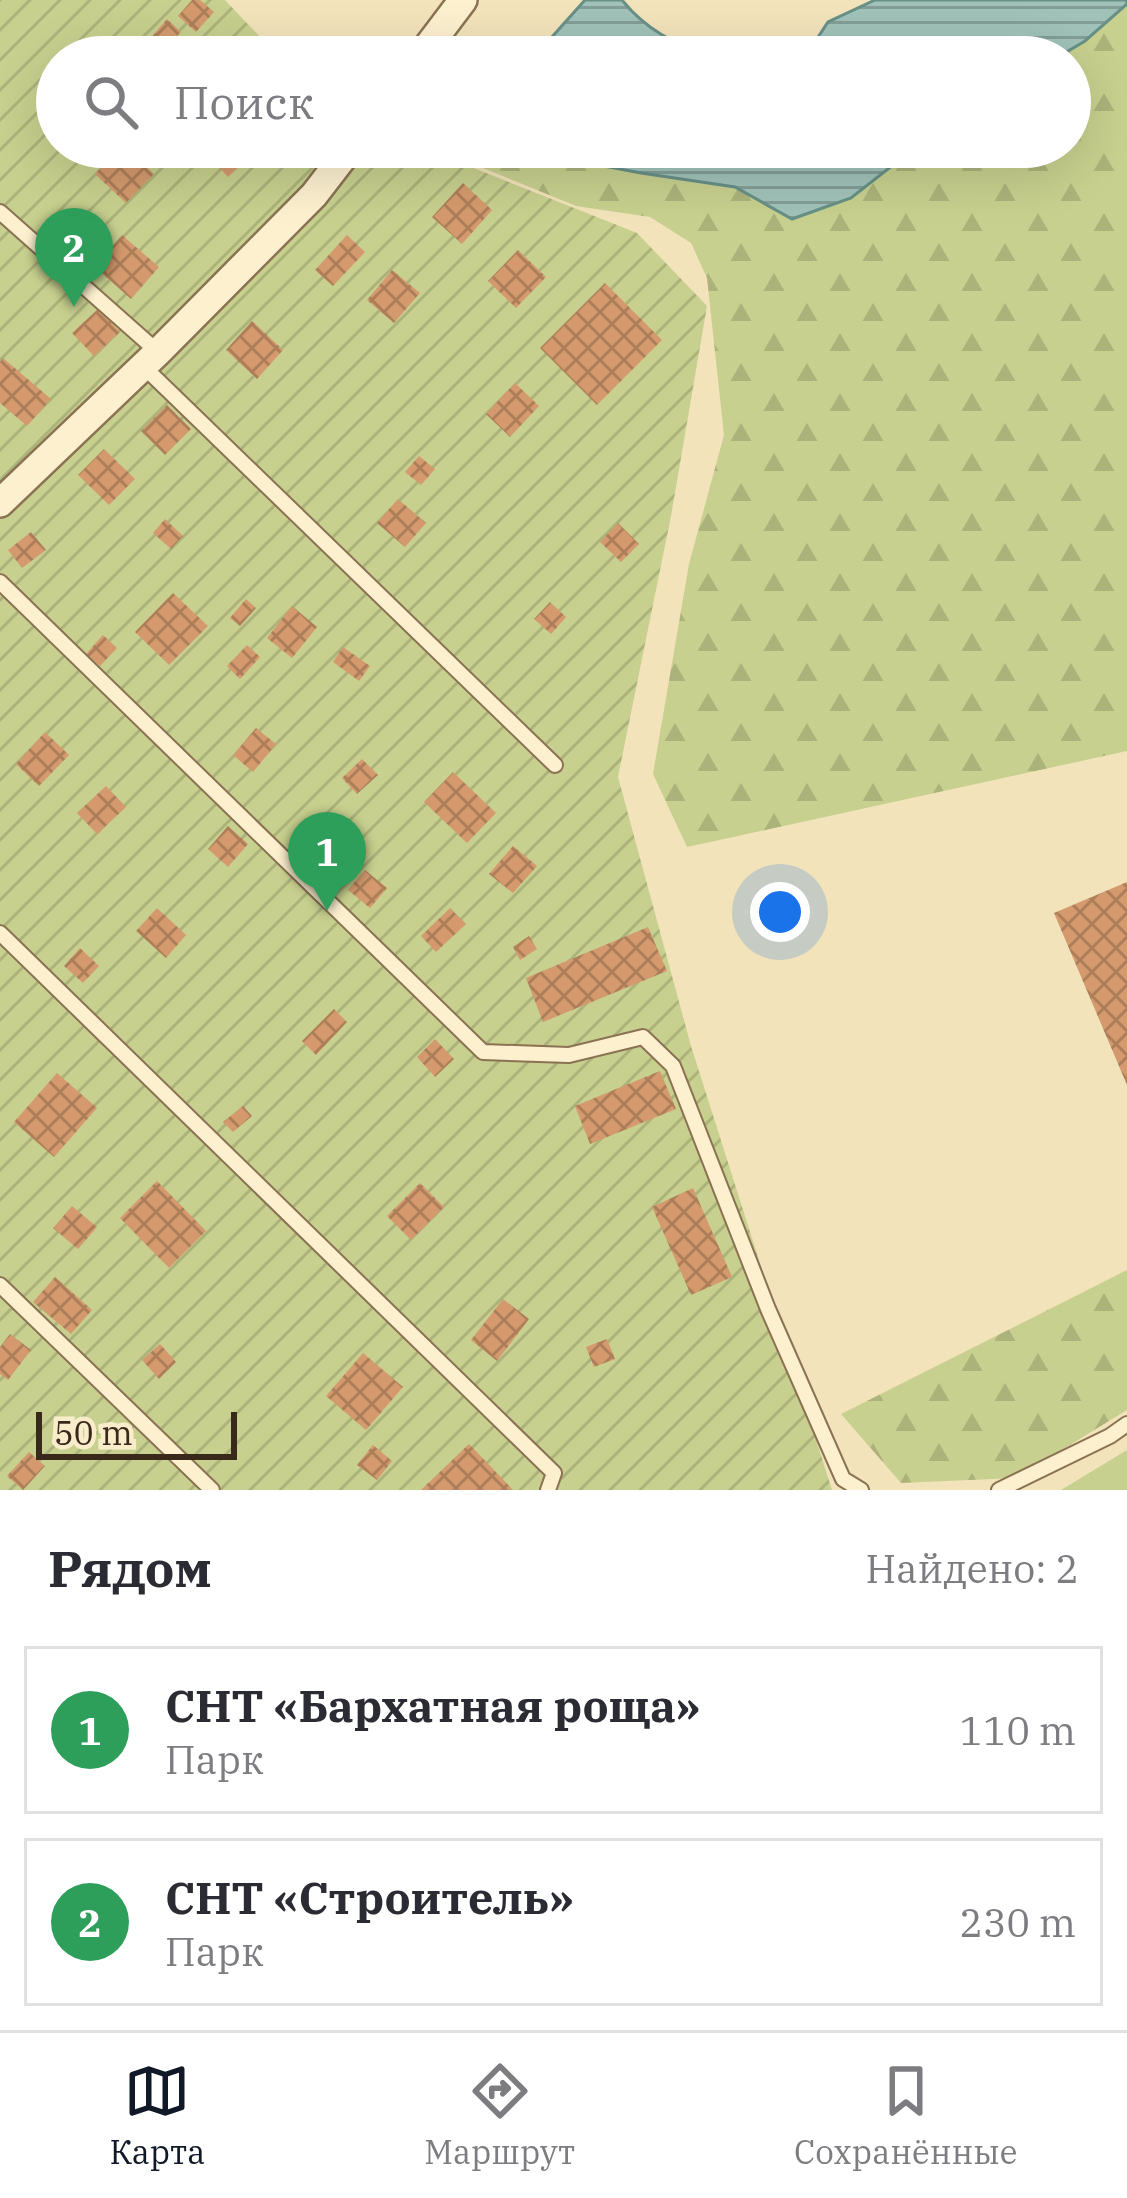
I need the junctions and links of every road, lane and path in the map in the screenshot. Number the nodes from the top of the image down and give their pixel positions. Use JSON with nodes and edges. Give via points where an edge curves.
{"nodes":[{"id":1,"x":463,"y":0,"type":"edge"},
{"id":2,"x":436,"y":36,"type":"edge"},
{"id":3,"x":335,"y":168,"type":"edge"},
{"id":4,"x":0,"y":212,"type":"edge"},
{"id":5,"x":150,"y":359,"type":"junction"},
{"id":6,"x":0,"y":503,"type":"edge"},
{"id":7,"x":0,"y":582,"type":"edge"},
{"id":8,"x":556,"y":765,"type":"dead end"},
{"id":9,"x":0,"y":933,"type":"edge"},
{"id":10,"x":0,"y":1285,"type":"edge"},
{"id":11,"x":1127,"y":1424,"type":"edge"},
{"id":12,"x":212,"y":1490,"type":"edge"},
{"id":13,"x":548,"y":1490,"type":"edge"},
{"id":14,"x":861,"y":1490,"type":"edge"},
{"id":15,"x":999,"y":1490,"type":"edge"}],
"edges":[{"from":1,"to":2,"type":"street"},
{"from":3,"to":5,"type":"street"},
{"from":4,"to":5,"type":"lane"},
{"from":5,"to":6,"type":"street"},
{"from":5,"to":8,"type":"lane"},
{"from":7,"to":14,"type":"lane","via":[[483,1052],[569,1055],[643,1037],[673,1066],[768,1309],[844,1479]]},
{"from":9,"to":13,"type":"lane","via":[[554,1473]]},
{"from":10,"to":12,"type":"lane"},
{"from":11,"to":15,"type":"lane"}]}
